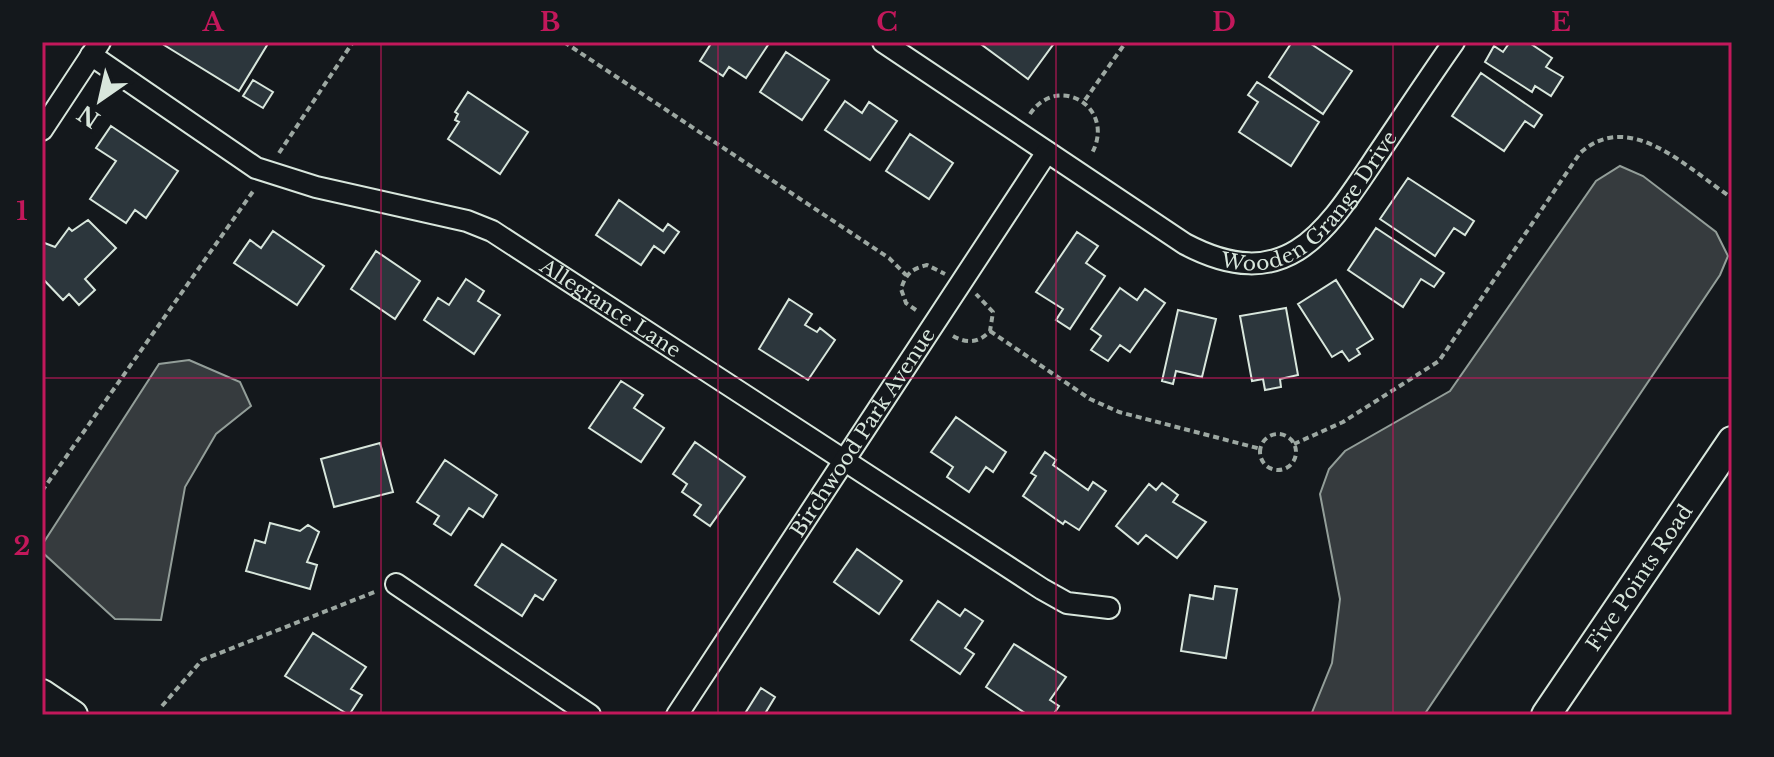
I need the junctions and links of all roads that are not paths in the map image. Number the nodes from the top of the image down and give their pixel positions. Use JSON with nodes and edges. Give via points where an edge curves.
{"nodes":[{"id":1,"x":883,"y":42,"type":"edge"},
{"id":2,"x":1454,"y":42,"type":"edge"},
{"id":3,"x":95,"y":48,"type":"edge"},
{"id":4,"x":42,"y":130,"type":"edge"},
{"id":5,"x":1047,"y":152,"type":"junction"},
{"id":6,"x":1732,"y":441,"type":"edge"},
{"id":7,"x":847,"y":461,"type":"junction"},
{"id":8,"x":396,"y":584,"type":"road end"},
{"id":9,"x":1109,"y":608,"type":"dead end"},
{"id":10,"x":42,"y":694,"type":"edge"},
{"id":11,"x":73,"y":715,"type":"edge"},
{"id":12,"x":590,"y":715,"type":"edge"},
{"id":13,"x":677,"y":715,"type":"edge"},
{"id":14,"x":1546,"y":715,"type":"edge"}],
"edges":[{"from":1,"to":5,"type":"street","name":"Wooden Grange Drive"},
{"from":2,"to":5,"type":"street","name":"Wooden Grange Drive","via":[[1333,222],[1306,246],[1281,258],[1247,263],[1206,255]]},
{"from":3,"to":4,"type":"street"},
{"from":3,"to":7,"type":"street","name":"Allegiance Lane","via":[[241,161],[316,187],[492,231]]},
{"from":5,"to":7,"type":"street","name":"Birchwood Park Avenue"},
{"from":6,"to":14,"type":"street","name":"Five Points Road"},
{"from":7,"to":9,"type":"street","name":"Allegiance Lane","via":[[1042,589],[1067,603]]},
{"from":7,"to":13,"type":"street","name":"Birchwood Park Avenue"},
{"from":8,"to":12,"type":"street"},
{"from":10,"to":11,"type":"street"}]}
